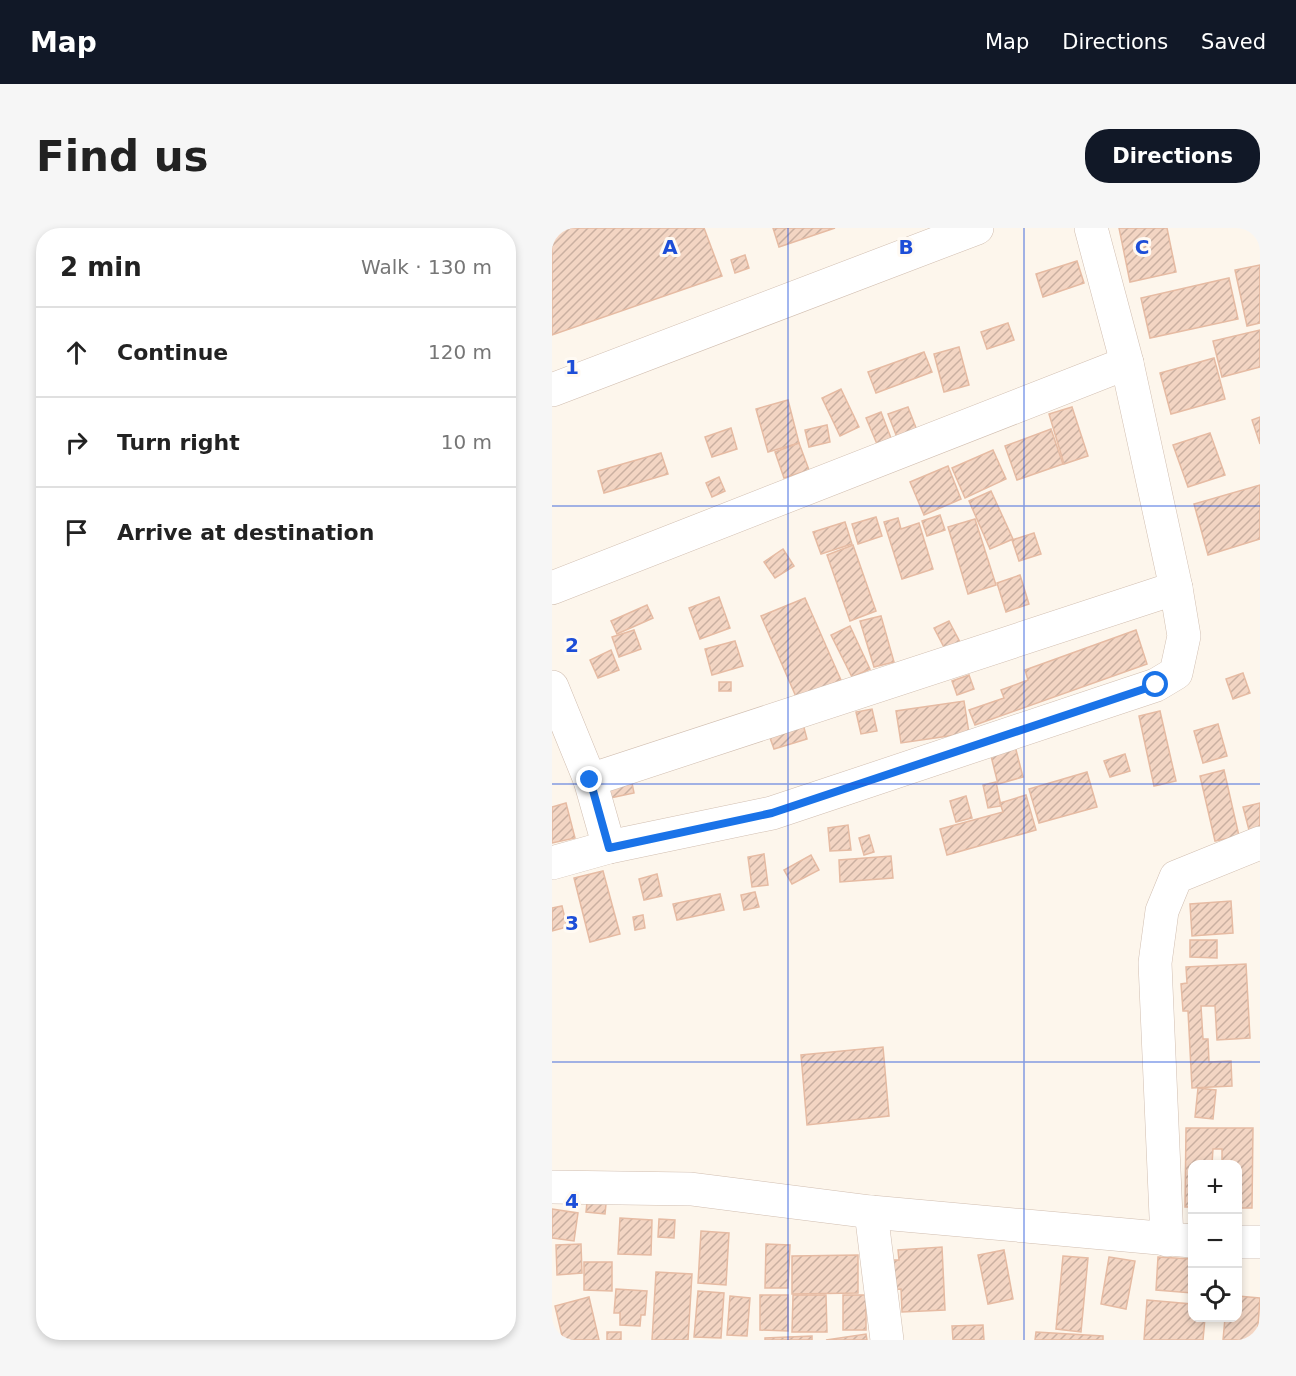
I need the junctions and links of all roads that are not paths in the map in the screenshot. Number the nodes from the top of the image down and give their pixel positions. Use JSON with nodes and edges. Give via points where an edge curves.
{"nodes":[{"id":1,"x":977,"y":228,"type":"edge"},
{"id":2,"x":1091,"y":228,"type":"edge"},
{"id":3,"x":1127,"y":363,"type":"junction"},
{"id":4,"x":552,"y":390,"type":"edge"},
{"id":5,"x":552,"y":588,"type":"edge"},
{"id":6,"x":1176,"y":588,"type":"junction"},
{"id":7,"x":552,"y":687,"type":"edge"},
{"id":8,"x":590,"y":780,"type":"junction"},
{"id":9,"x":1260,"y":843,"type":"edge"},
{"id":10,"x":609,"y":848,"type":"junction"},
{"id":11,"x":552,"y":863,"type":"edge"},
{"id":12,"x":552,"y":1187,"type":"edge"},
{"id":13,"x":871,"y":1212,"type":"junction"},
{"id":14,"x":1180,"y":1240,"type":"edge"},
{"id":15,"x":1242,"y":1242,"type":"edge"},
{"id":16,"x":1260,"y":1242,"type":"edge"},
{"id":17,"x":887,"y":1340,"type":"edge"}],
"edges":[{"from":1,"to":4,"type":"street"},
{"from":2,"to":3,"type":"street"},
{"from":3,"to":5,"type":"street"},
{"from":3,"to":6,"type":"street"},
{"from":6,"to":8,"type":"street"},
{"from":6,"to":10,"type":"street","via":[[1184,636],[1176,673],[1156,685],[772,813]]},
{"from":7,"to":8,"type":"street"},
{"from":8,"to":10,"type":"street"},
{"from":9,"to":14,"type":"street","via":[[1176,877],[1162,911],[1155,963]]},
{"from":10,"to":11,"type":"street"},
{"from":12,"to":13,"type":"street","via":[[691,1189]]},
{"from":13,"to":14,"type":"street"},
{"from":13,"to":17,"type":"street"},
{"from":15,"to":16,"type":"street"}]}
